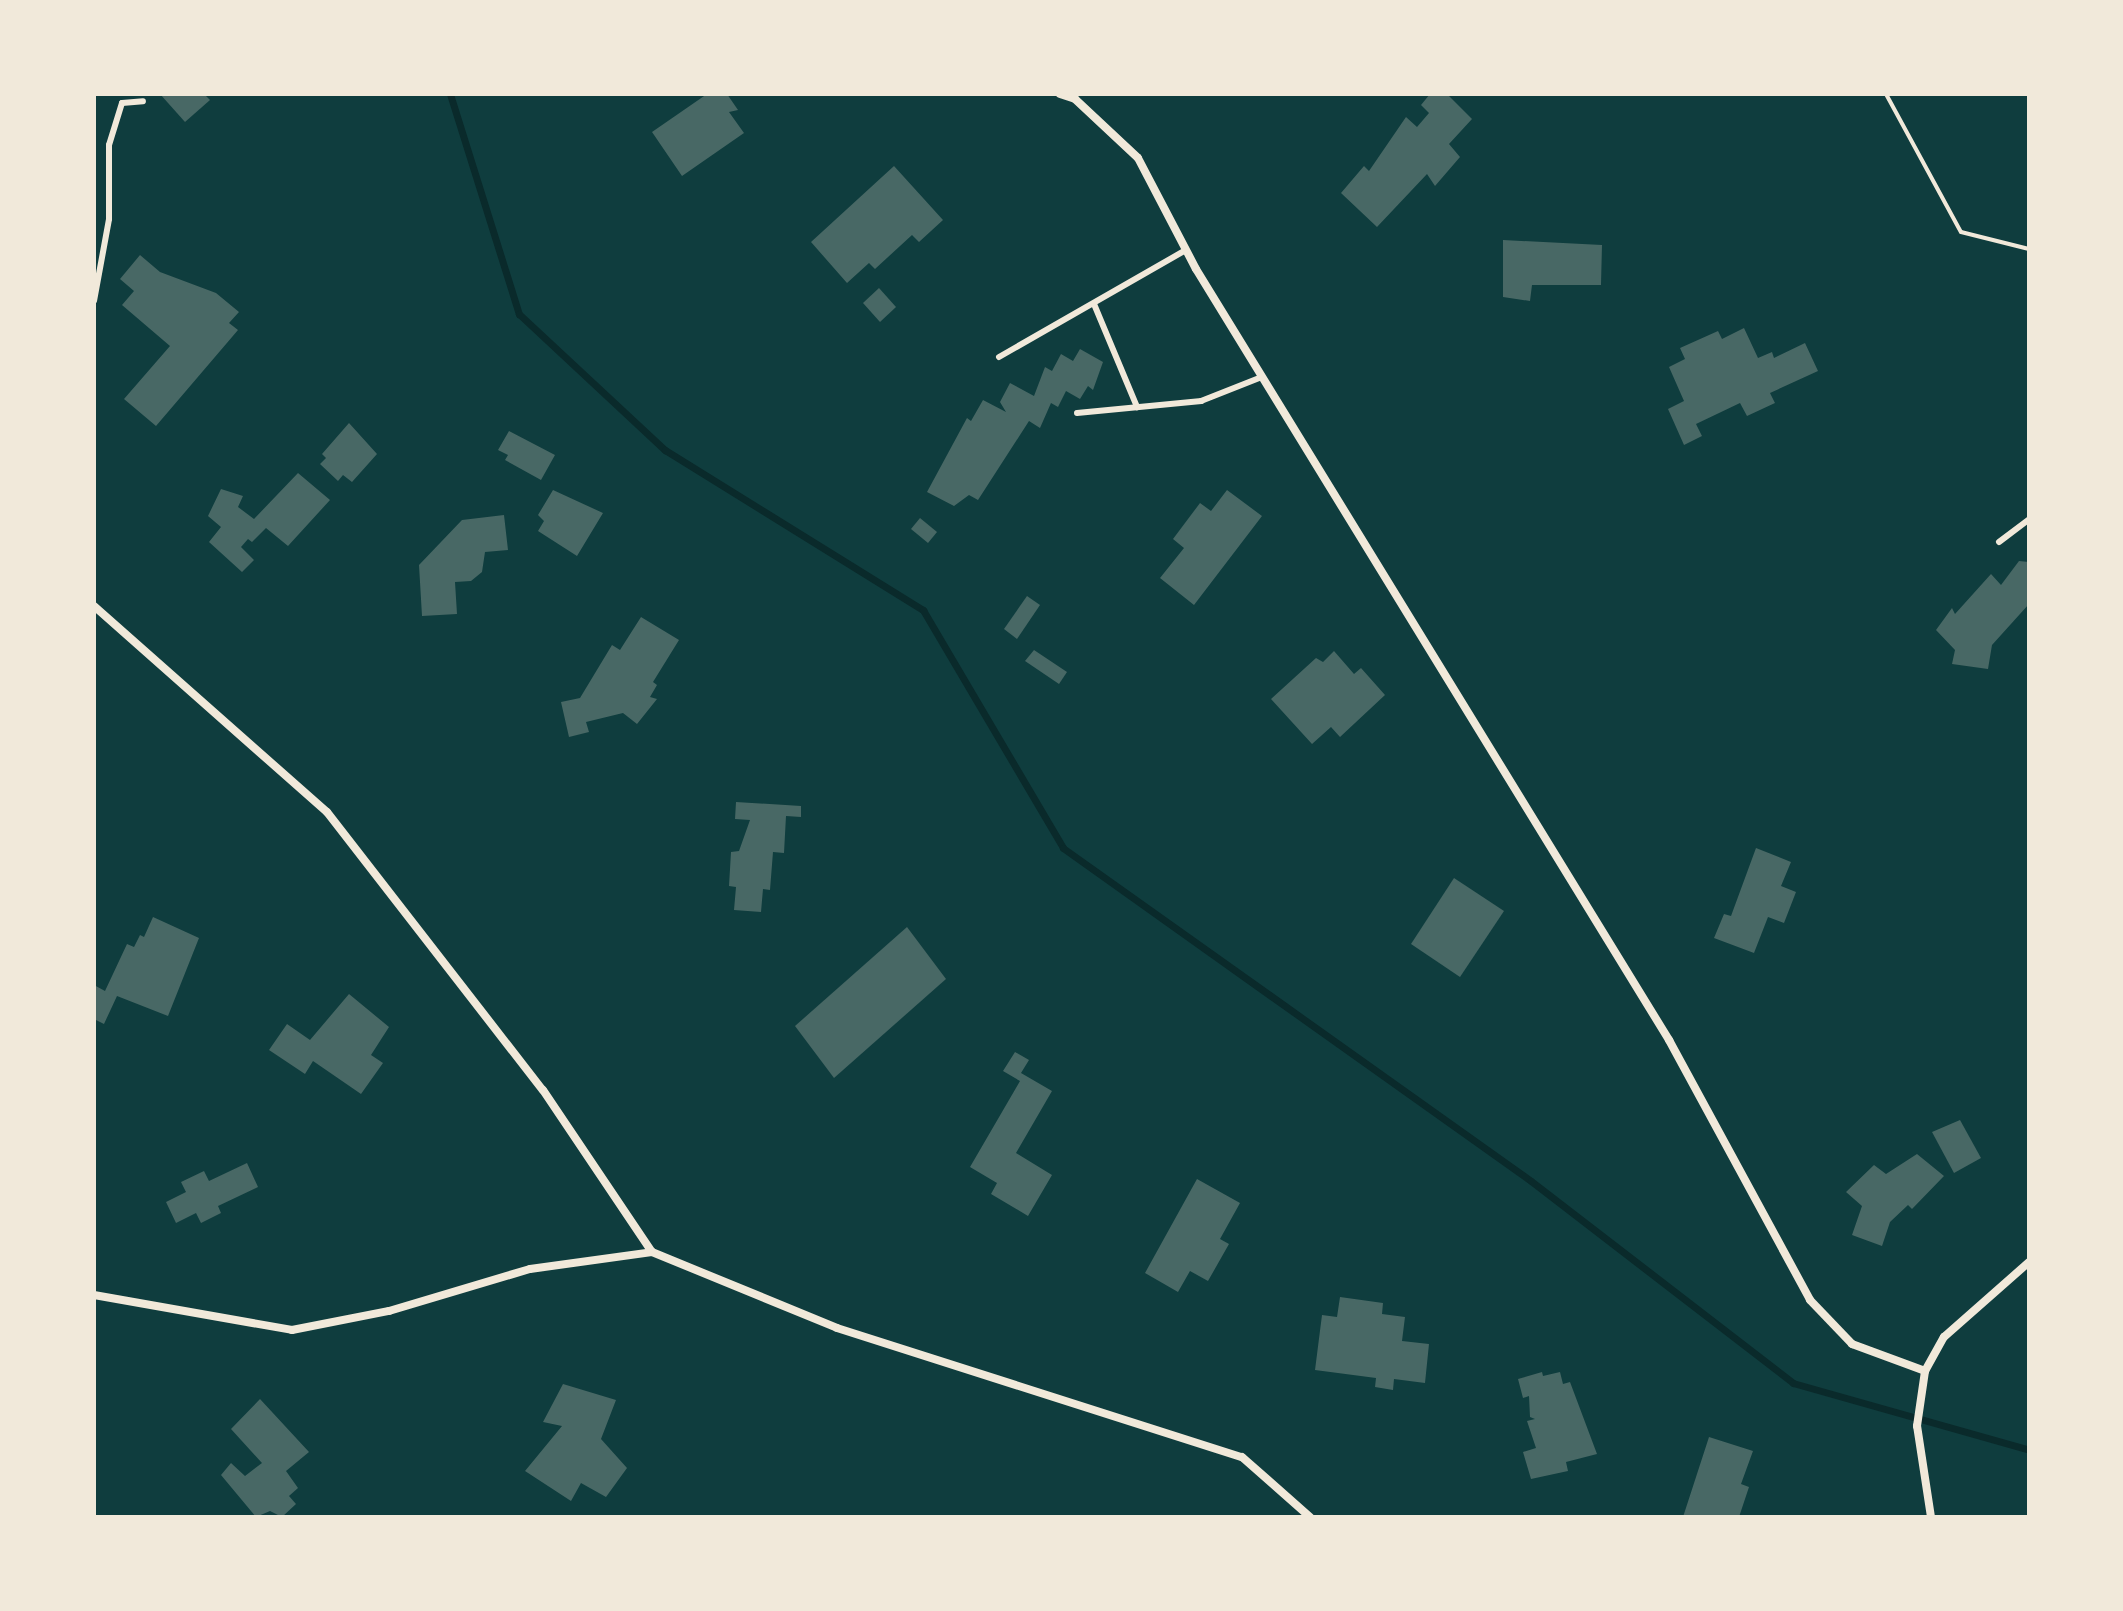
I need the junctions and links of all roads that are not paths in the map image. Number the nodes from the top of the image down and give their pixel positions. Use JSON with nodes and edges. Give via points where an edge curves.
{"nodes":[{"id":1,"x":1060,"y":94,"type":"edge"},
{"id":2,"x":143,"y":101,"type":"dead end"},
{"id":3,"x":1186,"y":250,"type":"junction"},
{"id":4,"x":94,"y":301,"type":"edge"},
{"id":5,"x":1094,"y":304,"type":"junction"},
{"id":6,"x":999,"y":357,"type":"dead end"},
{"id":7,"x":1262,"y":377,"type":"junction"},
{"id":8,"x":1137,"y":407,"type":"junction"},
{"id":9,"x":1077,"y":413,"type":"dead end"},
{"id":10,"x":2029,"y":519,"type":"edge"},
{"id":11,"x":1999,"y":542,"type":"dead end"},
{"id":12,"x":94,"y":606,"type":"edge"},
{"id":13,"x":652,"y":1252,"type":"junction"},
{"id":14,"x":2029,"y":1262,"type":"edge"},
{"id":15,"x":94,"y":1295,"type":"edge"},
{"id":16,"x":1925,"y":1371,"type":"junction"},
{"id":17,"x":1310,"y":1517,"type":"edge"},
{"id":18,"x":1931,"y":1517,"type":"edge"}],
"edges":[{"from":1,"to":3,"type":"street","via":[[1075,99],[1138,158]]},
{"from":2,"to":4,"type":"lane","via":[[122,103],[109,145],[109,219]]},
{"from":3,"to":5,"type":"lane"},
{"from":3,"to":7,"type":"street"},
{"from":5,"to":6,"type":"lane"},
{"from":5,"to":8,"type":"lane"},
{"from":7,"to":8,"type":"lane","via":[[1201,401]]},
{"from":7,"to":16,"type":"street","via":[[1669,1040],[1810,1300],[1852,1344]]},
{"from":8,"to":9,"type":"lane"},
{"from":10,"to":11,"type":"lane"},
{"from":12,"to":13,"type":"street","via":[[327,812],[543,1090]]},
{"from":13,"to":15,"type":"street","via":[[530,1269],[389,1311],[292,1330]]},
{"from":13,"to":17,"type":"street","via":[[837,1328],[1242,1457]]},
{"from":14,"to":16,"type":"street","via":[[1944,1337]]},
{"from":16,"to":18,"type":"street","via":[[1917,1426]]}]}
